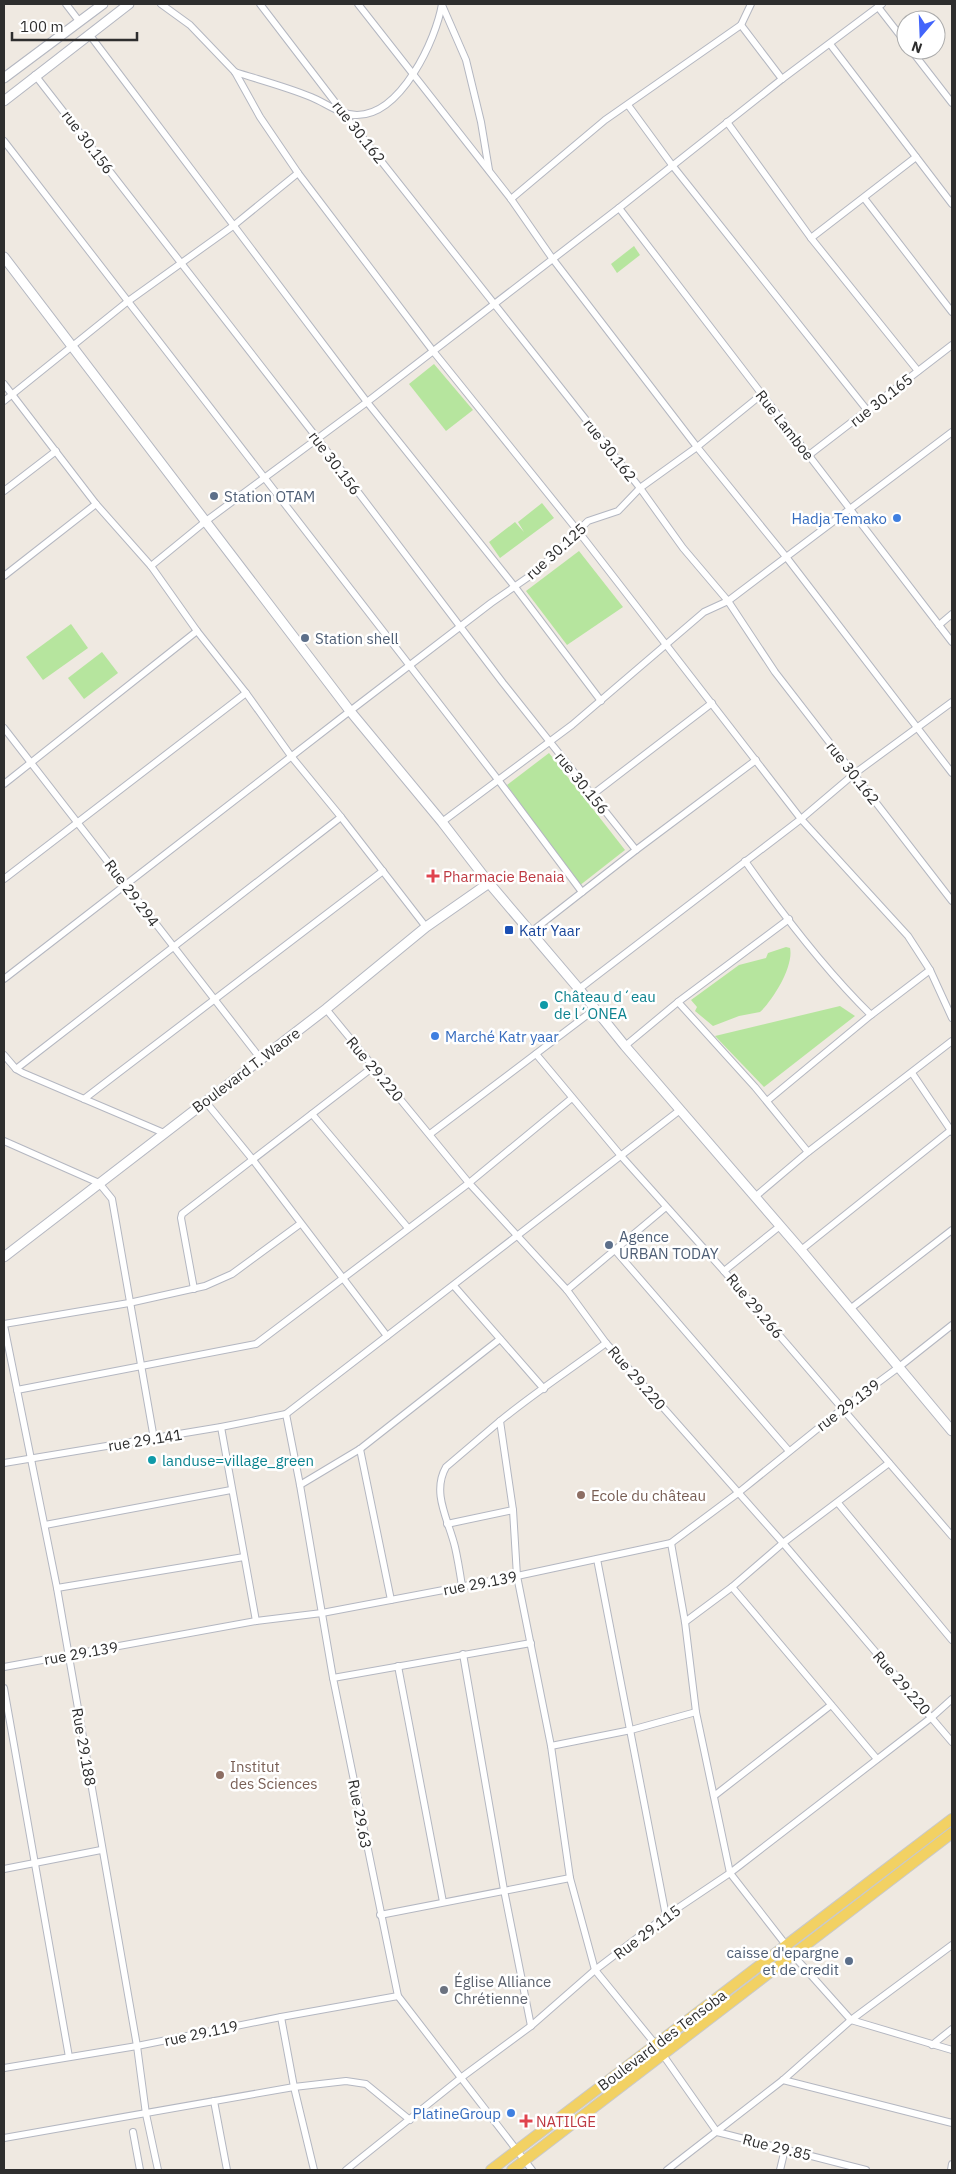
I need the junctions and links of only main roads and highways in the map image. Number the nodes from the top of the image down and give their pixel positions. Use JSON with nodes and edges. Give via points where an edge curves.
{"nodes":[{"id":1,"x":952,"y":1818,"type":"edge"},
{"id":2,"x":952,"y":1833,"type":"edge"},
{"id":3,"x":491,"y":2170,"type":"edge"},
{"id":4,"x":512,"y":2170,"type":"edge"}],
"edges":[{"from":1,"to":3,"type":"main road","name":"Boulevard des Tensoba"},
{"from":2,"to":4,"type":"main road","name":"Boulevard des Tensoba"}]}
